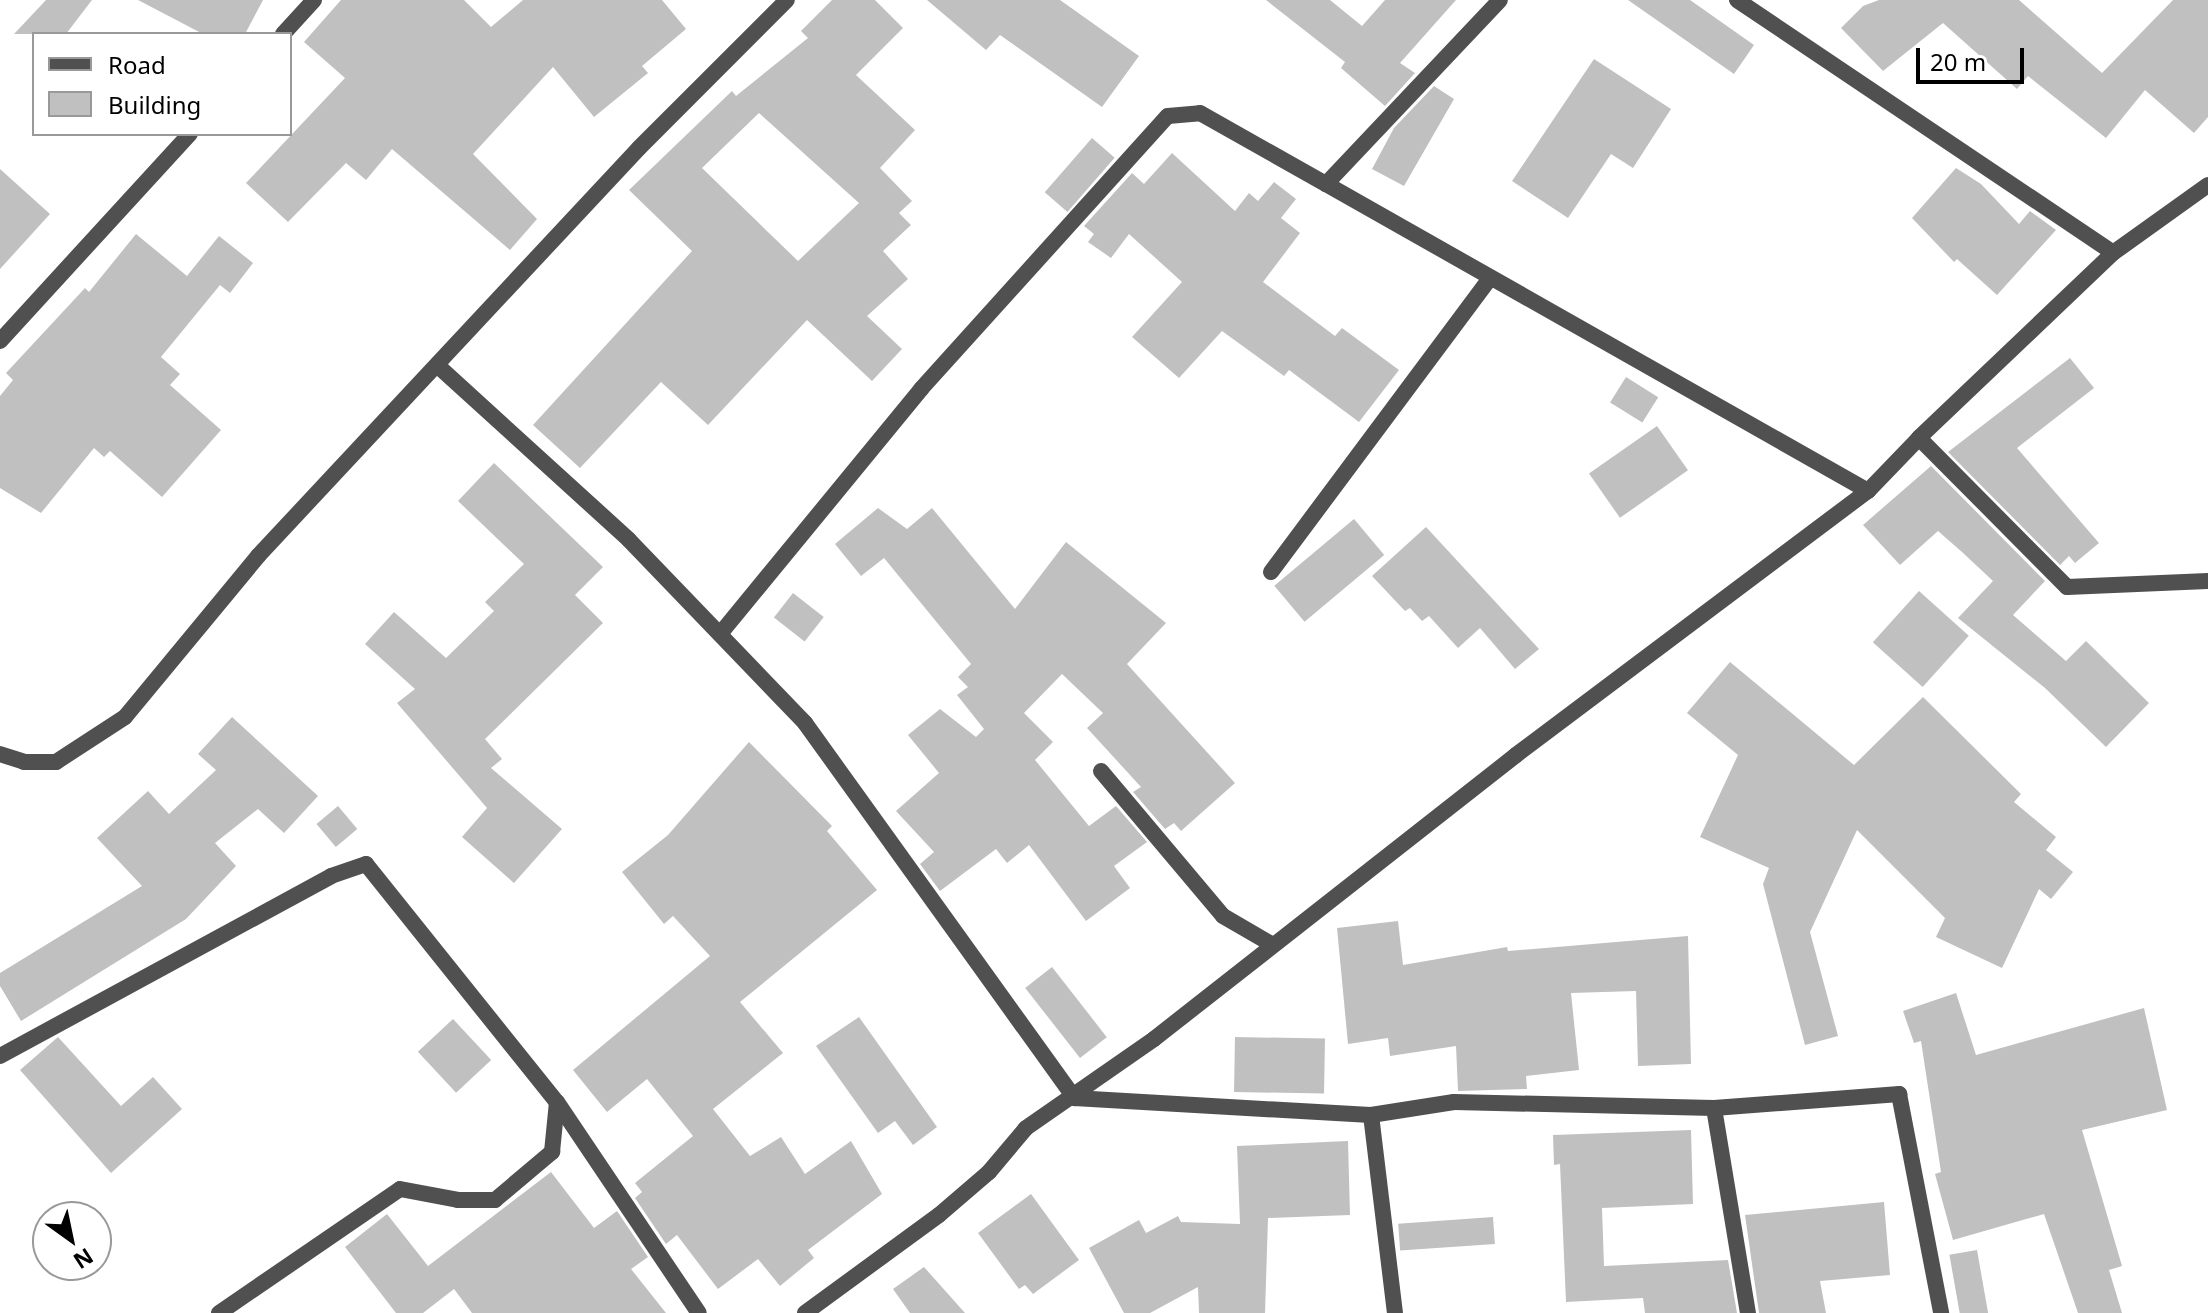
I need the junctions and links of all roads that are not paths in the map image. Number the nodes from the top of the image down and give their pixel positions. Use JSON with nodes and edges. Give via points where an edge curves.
{"nodes":[{"id":1,"x":314,"y":0,"type":"edge"},
{"id":2,"x":787,"y":0,"type":"edge"},
{"id":3,"x":1500,"y":0,"type":"edge"},
{"id":4,"x":1737,"y":0,"type":"edge"},
{"id":5,"x":285,"y":32,"type":"edge"},
{"id":6,"x":188,"y":136,"type":"edge"},
{"id":7,"x":1326,"y":184,"type":"junction"},
{"id":8,"x":2208,"y":185,"type":"edge"},
{"id":9,"x":2113,"y":253,"type":"junction"},
{"id":10,"x":1490,"y":278,"type":"junction"},
{"id":11,"x":0,"y":341,"type":"edge"},
{"id":12,"x":438,"y":366,"type":"junction"},
{"id":13,"x":1919,"y":438,"type":"junction"},
{"id":14,"x":1868,"y":491,"type":"junction"},
{"id":15,"x":1271,"y":572,"type":"dead end"},
{"id":16,"x":2208,"y":581,"type":"edge"},
{"id":17,"x":720,"y":634,"type":"junction"},
{"id":18,"x":0,"y":754,"type":"edge"},
{"id":19,"x":1101,"y":771,"type":"dead end"},
{"id":20,"x":1273,"y":945,"type":"junction"},
{"id":21,"x":0,"y":1056,"type":"edge"},
{"id":22,"x":1074,"y":1098,"type":"junction"},
{"id":23,"x":557,"y":1102,"type":"junction"},
{"id":24,"x":1714,"y":1108,"type":"junction"},
{"id":25,"x":1371,"y":1115,"type":"junction"},
{"id":26,"x":219,"y":1313,"type":"edge"},
{"id":27,"x":699,"y":1313,"type":"edge"},
{"id":28,"x":805,"y":1313,"type":"edge"},
{"id":29,"x":1395,"y":1313,"type":"edge"},
{"id":30,"x":1748,"y":1313,"type":"edge"},
{"id":31,"x":1941,"y":1313,"type":"edge"}],
"edges":[{"from":1,"to":5,"type":"street"},
{"from":2,"to":12,"type":"street","via":[[639,148]]},
{"from":3,"to":7,"type":"street"},
{"from":4,"to":9,"type":"street"},
{"from":6,"to":11,"type":"street"},
{"from":7,"to":10,"type":"street"},
{"from":7,"to":17,"type":"street","via":[[1200,113],[1168,116],[921,389]]},
{"from":8,"to":9,"type":"street"},
{"from":9,"to":13,"type":"street"},
{"from":10,"to":14,"type":"street"},
{"from":10,"to":15,"type":"street"},
{"from":12,"to":17,"type":"street","via":[[629,540]]},
{"from":12,"to":18,"type":"street","via":[[258,556],[125,717],[56,762],[24,762]]},
{"from":13,"to":14,"type":"street"},
{"from":13,"to":16,"type":"street","via":[[2067,587]]},
{"from":14,"to":20,"type":"street"},
{"from":17,"to":22,"type":"street","via":[[805,723]]},
{"from":19,"to":20,"type":"street","via":[[1223,916]]},
{"from":20,"to":22,"type":"street"},
{"from":21,"to":23,"type":"street","via":[[331,876],[366,864]]},
{"from":22,"to":25,"type":"street"},
{"from":22,"to":28,"type":"street","via":[[1026,1128],[989,1172],[939,1215]]},
{"from":23,"to":26,"type":"street","via":[[552,1152],[495,1200],[458,1200],[400,1189]]},
{"from":23,"to":27,"type":"street"},
{"from":24,"to":25,"type":"street","via":[[1454,1102]]},
{"from":24,"to":30,"type":"street"},
{"from":24,"to":31,"type":"street","via":[[1899,1094]]},
{"from":25,"to":29,"type":"street"}]}
